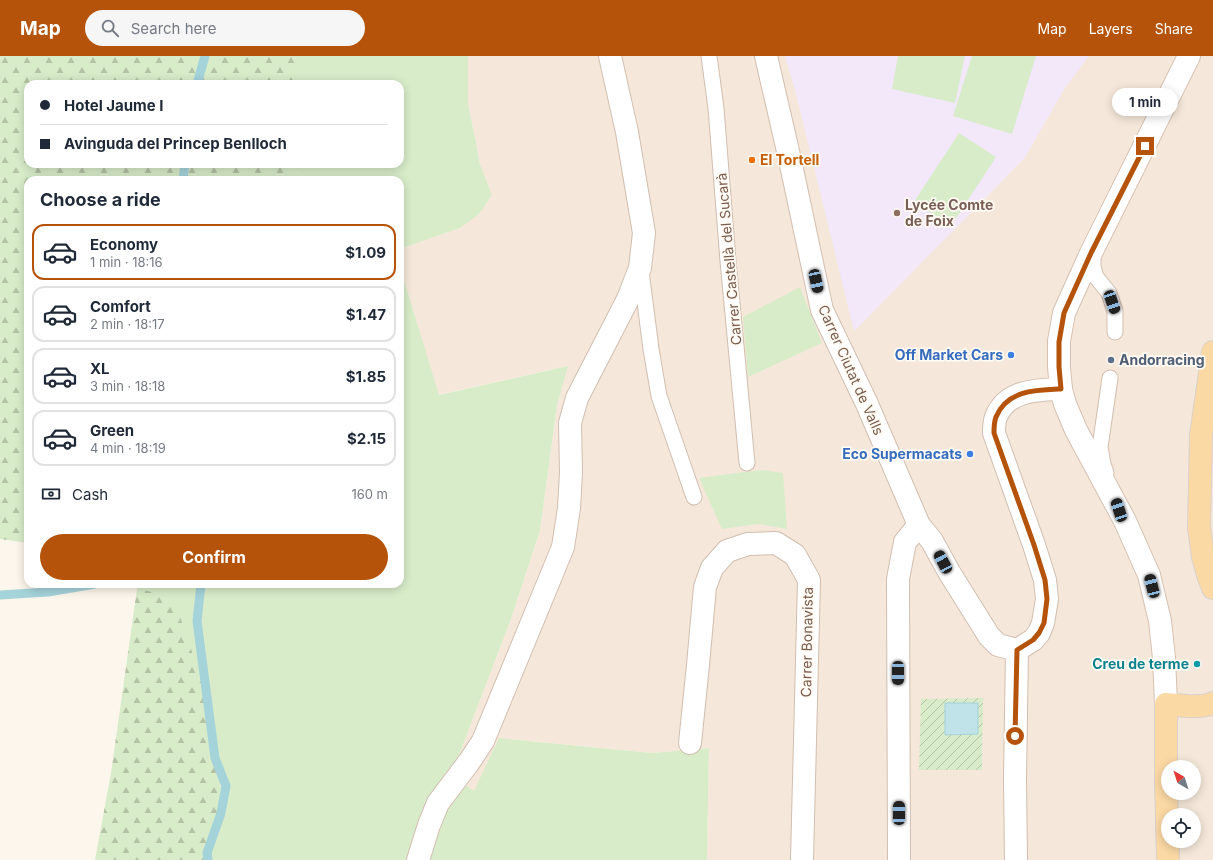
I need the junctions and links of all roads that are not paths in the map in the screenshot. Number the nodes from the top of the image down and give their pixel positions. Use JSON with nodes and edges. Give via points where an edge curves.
{"nodes":[{"id":1,"x":610,"y":56,"type":"edge"},
{"id":2,"x":710,"y":56,"type":"edge"},
{"id":3,"x":766,"y":56,"type":"edge"},
{"id":4,"x":1189,"y":56,"type":"edge"},
{"id":5,"x":1093,"y":248,"type":"junction"},
{"id":6,"x":640,"y":268,"type":"junction"},
{"id":7,"x":1115,"y":332,"type":"dead end"},
{"id":8,"x":1213,"y":352,"type":"edge"},
{"id":9,"x":1110,"y":378,"type":"dead end"},
{"id":10,"x":1061,"y":389,"type":"junction"},
{"id":11,"x":748,"y":463,"type":"dead end"},
{"id":12,"x":694,"y":497,"type":"dead end"},
{"id":13,"x":1119,"y":510,"type":"junction"},
{"id":14,"x":919,"y":524,"type":"junction"},
{"id":15,"x":1213,"y":588,"type":"edge"},
{"id":16,"x":1017,"y":650,"type":"junction"},
{"id":17,"x":1166,"y":704,"type":"junction"},
{"id":18,"x":1210,"y":704,"type":"edge"},
{"id":19,"x":690,"y":743,"type":"dead end"},
{"id":20,"x":1166,"y":745,"type":"junction"},
{"id":21,"x":418,"y":860,"type":"edge"},
{"id":22,"x":802,"y":860,"type":"edge"},
{"id":23,"x":899,"y":860,"type":"edge"},
{"id":24,"x":1016,"y":860,"type":"edge"},
{"id":25,"x":1168,"y":860,"type":"edge"}],
"edges":[{"from":1,"to":6,"type":"street","via":[[627,132],[644,233]]},
{"from":2,"to":11,"type":"lane","name":"Carrer Castellà del Sucarà"},
{"from":3,"to":14,"type":"street","name":"Carrer Ciutat de Valls","via":[[822,310],[867,404]]},
{"from":4,"to":5,"type":"street"},
{"from":5,"to":7,"type":"lane","via":[[1096,278],[1109,293],[1115,311]]},
{"from":5,"to":10,"type":"street","via":[[1064,313],[1059,342]]},
{"from":6,"to":12,"type":"lane","via":[[659,396]]},
{"from":6,"to":21,"type":"street","via":[[628,300],[577,398],[570,423],[571,473],[563,547],[483,741],[438,803]]},
{"from":8,"to":15,"type":"main road","via":[[1201,435],[1199,526],[1203,557]]},
{"from":9,"to":13,"type":"lane","via":[[1100,447],[1103,464]]},
{"from":10,"to":13,"type":"street","via":[[1064,404],[1076,430]]},
{"from":10,"to":16,"type":"street","via":[[1035,390],[1020,394],[1004,404],[996,418],[994,433],[1034,545],[1045,580],[1047,599],[1044,623],[1039,633]]},
{"from":13,"to":17,"type":"street","via":[[1149,575],[1160,621]]},
{"from":14,"to":16,"type":"street","name":"Carrer Ciutat de Valls","via":[[932,541],[989,636],[998,645]]},
{"from":14,"to":23,"type":"street","via":[[905,542],[898,579]]},
{"from":16,"to":24,"type":"street"},
{"from":17,"to":18,"type":"main road"},
{"from":17,"to":20,"type":"main road"},
{"from":18,"to":20,"type":"main road","via":[[1175,728]]},
{"from":19,"to":22,"type":"street","name":"Carrer Bonavista","via":[[705,587],[712,568],[727,551],[748,544],[776,543],[795,555],[809,580]]},
{"from":20,"to":25,"type":"main road"}]}
